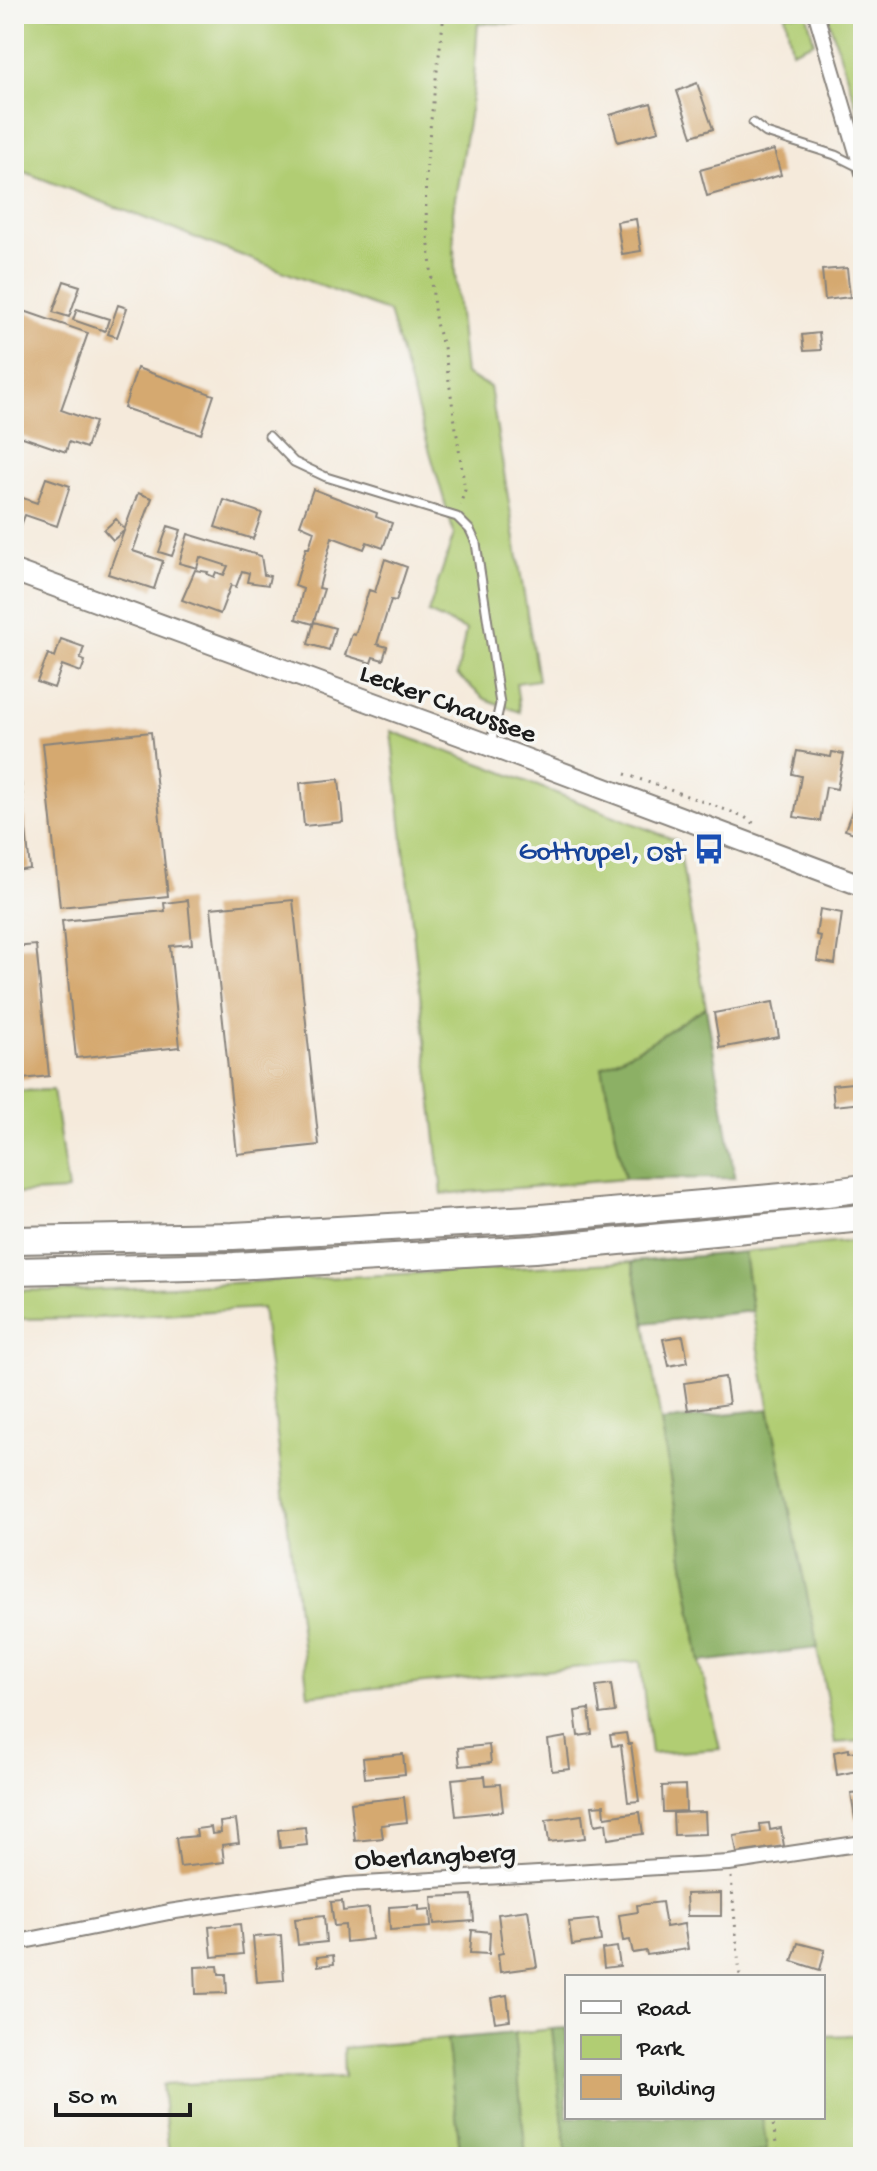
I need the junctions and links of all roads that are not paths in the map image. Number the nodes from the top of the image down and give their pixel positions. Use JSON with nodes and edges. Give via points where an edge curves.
{"nodes":[{"id":1,"x":816,"y":14,"type":"edge"},
{"id":2,"x":753,"y":123,"type":"dead end"},
{"id":3,"x":862,"y":170,"type":"edge"},
{"id":4,"x":269,"y":436,"type":"dead end"},
{"id":5,"x":14,"y":571,"type":"edge"},
{"id":6,"x":491,"y":746,"type":"junction"},
{"id":7,"x":863,"y":886,"type":"edge"},
{"id":8,"x":863,"y":1188,"type":"edge"},
{"id":9,"x":863,"y":1218,"type":"edge"},
{"id":10,"x":14,"y":1240,"type":"edge"},
{"id":11,"x":14,"y":1271,"type":"edge"},
{"id":12,"x":863,"y":1843,"type":"edge"},
{"id":13,"x":14,"y":1943,"type":"edge"}],
"edges":[{"from":1,"to":3,"type":"street"},
{"from":2,"to":3,"type":"lane","via":[[766,133],[835,155]]},
{"from":4,"to":6,"type":"lane","via":[[294,462],[326,477],[457,517],[470,530],[500,704]]},
{"from":5,"to":6,"type":"street","name":"Lecker Chaussee"},
{"from":6,"to":7,"type":"street","name":"Lecker Chaussee"},
{"from":8,"to":10,"type":"highway","via":[[514,1220],[233,1236]]},
{"from":9,"to":11,"type":"highway","via":[[535,1249],[234,1266]]},
{"from":12,"to":13,"type":"street","name":"Oberlangberg","via":[[729,1863],[347,1885]]}]}
